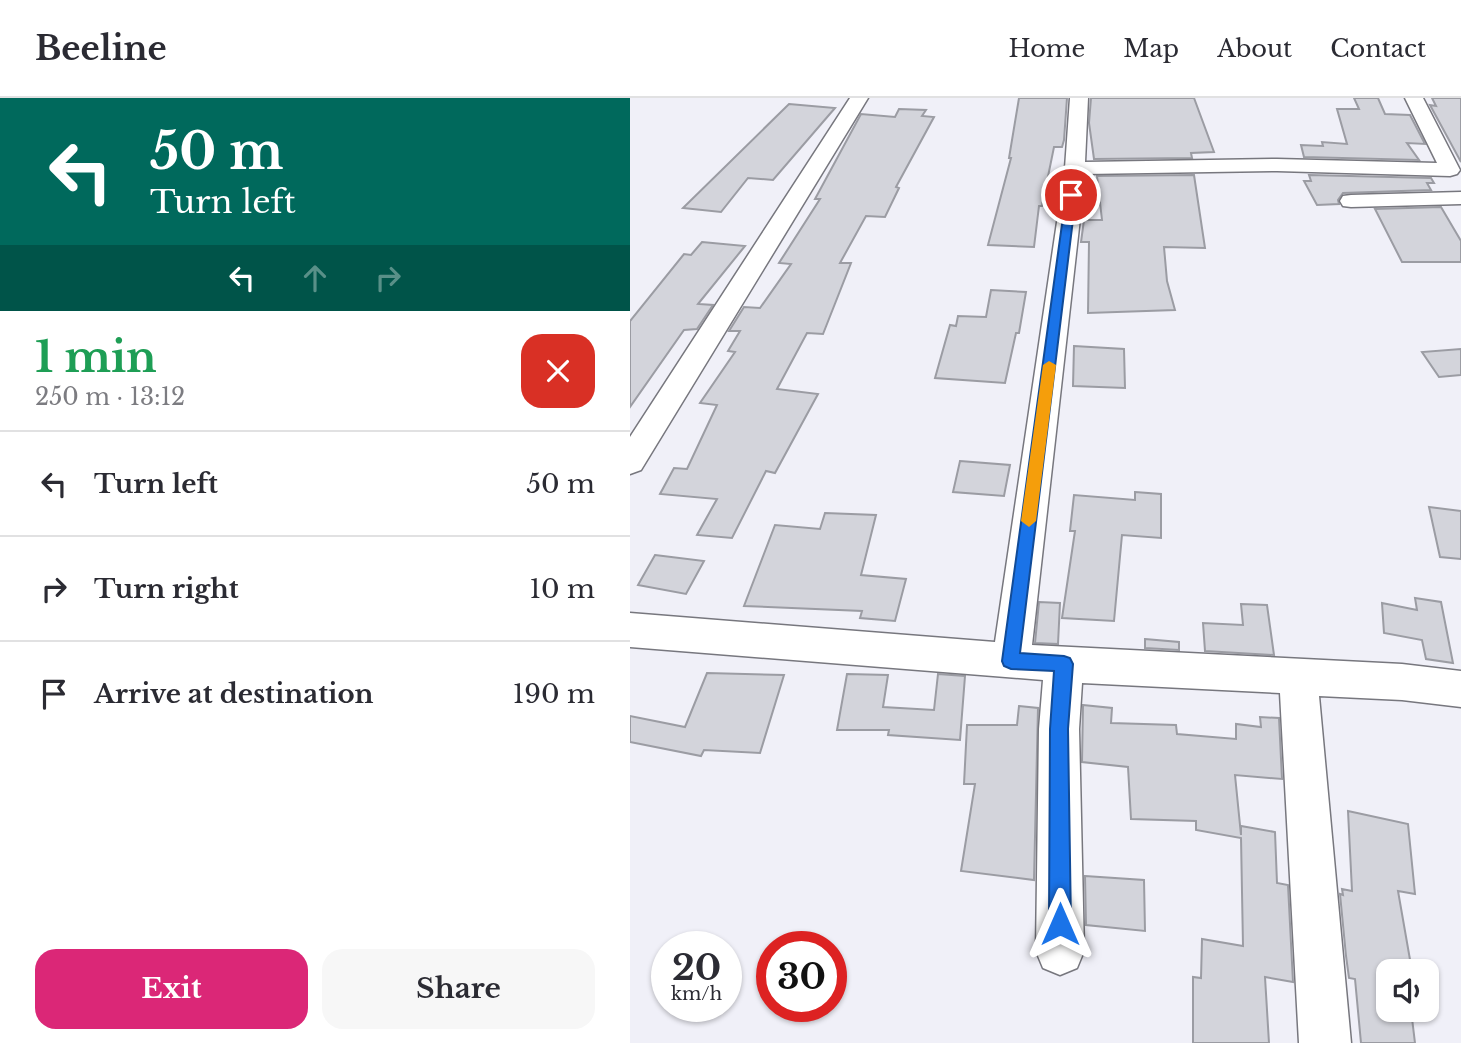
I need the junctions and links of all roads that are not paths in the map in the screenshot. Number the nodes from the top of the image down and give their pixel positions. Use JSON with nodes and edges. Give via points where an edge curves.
{"nodes":[{"id":1,"x":859,"y":98,"type":"edge"},
{"id":2,"x":1079,"y":98,"type":"edge"},
{"id":3,"x":1414,"y":98,"type":"edge"},
{"id":4,"x":1075,"y":168,"type":"junction"},
{"id":5,"x":1456,"y":177,"type":"edge"},
{"id":6,"x":1461,"y":198,"type":"edge"},
{"id":7,"x":1351,"y":201,"type":"dead end"},
{"id":8,"x":630,"y":462,"type":"edge"},
{"id":9,"x":630,"y":631,"type":"edge"},
{"id":10,"x":1011,"y":661,"type":"junction"},
{"id":11,"x":1064,"y":664,"type":"junction"},
{"id":12,"x":1298,"y":676,"type":"junction"},
{"id":13,"x":1461,"y":689,"type":"edge"},
{"id":14,"x":1060,"y":951,"type":"dead end"},
{"id":15,"x":1325,"y":1043,"type":"edge"}],
"edges":[{"from":1,"to":8,"type":"street"},
{"from":2,"to":4,"type":"street"},
{"from":3,"to":5,"type":"street"},
{"from":4,"to":5,"type":"street","via":[[1277,165]]},
{"from":4,"to":10,"type":"street"},
{"from":6,"to":7,"type":"street"},
{"from":9,"to":10,"type":"street"},
{"from":10,"to":11,"type":"street"},
{"from":11,"to":12,"type":"street"},
{"from":11,"to":14,"type":"street","via":[[1059,729]]},
{"from":12,"to":13,"type":"street"},
{"from":12,"to":15,"type":"street"}]}
